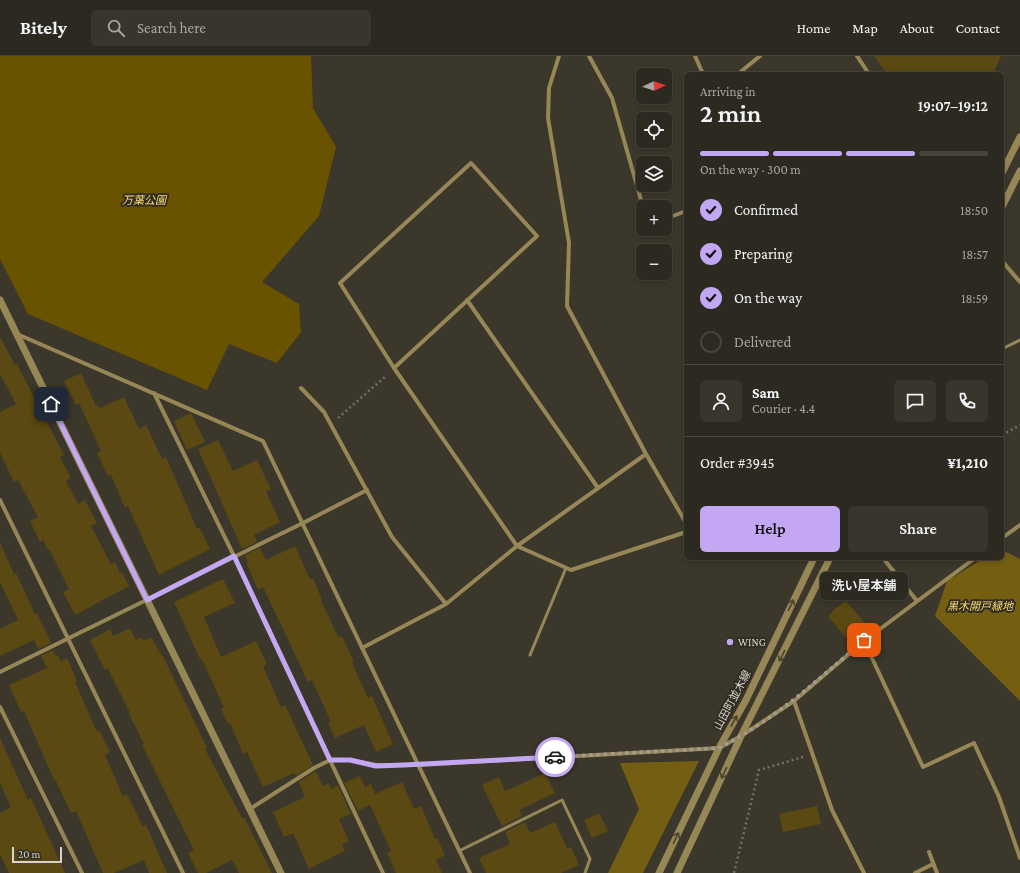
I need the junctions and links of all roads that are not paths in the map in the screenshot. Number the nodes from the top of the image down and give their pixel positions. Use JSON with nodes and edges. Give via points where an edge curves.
{"nodes":[{"id":1,"x":559,"y":56,"type":"edge"},
{"id":2,"x":590,"y":56,"type":"edge"},
{"id":3,"x":695,"y":56,"type":"edge"},
{"id":4,"x":760,"y":56,"type":"edge"},
{"id":5,"x":857,"y":56,"type":"edge"},
{"id":6,"x":702,"y":72,"type":"edge"},
{"id":7,"x":740,"y":72,"type":"edge"},
{"id":8,"x":868,"y":72,"type":"edge"},
{"id":9,"x":1020,"y":137,"type":"edge"},
{"id":10,"x":1004,"y":169,"type":"edge"},
{"id":11,"x":1020,"y":171,"type":"edge"},
{"id":12,"x":641,"y":200,"type":"edge"},
{"id":13,"x":1004,"y":202,"type":"edge"},
{"id":14,"x":684,"y":212,"type":"edge"},
{"id":15,"x":672,"y":216,"type":"edge"},
{"id":16,"x":1004,"y":263,"type":"edge"},
{"id":17,"x":1020,"y":282,"type":"edge"},
{"id":18,"x":0,"y":300,"type":"edge"},
{"id":19,"x":467,"y":300,"type":"junction"},
{"id":20,"x":17,"y":334,"type":"junction"},
{"id":21,"x":1020,"y":340,"type":"edge"},
{"id":22,"x":1004,"y":348,"type":"edge"},
{"id":23,"x":394,"y":368,"type":"junction"},
{"id":24,"x":301,"y":388,"type":"dead end"},
{"id":25,"x":154,"y":393,"type":"junction"},
{"id":26,"x":646,"y":454,"type":"junction"},
{"id":27,"x":598,"y":488,"type":"junction"},
{"id":28,"x":366,"y":490,"type":"junction"},
{"id":29,"x":0,"y":500,"type":"edge"},
{"id":30,"x":684,"y":520,"type":"edge"},
{"id":31,"x":303,"y":524,"type":"junction"},
{"id":32,"x":1020,"y":525,"type":"edge"},
{"id":33,"x":684,"y":533,"type":"edge"},
{"id":34,"x":1004,"y":537,"type":"edge"},
{"id":35,"x":517,"y":546,"type":"junction"},
{"id":36,"x":234,"y":556,"type":"junction"},
{"id":37,"x":813,"y":560,"type":"edge"},
{"id":38,"x":829,"y":560,"type":"edge"},
{"id":39,"x":885,"y":560,"type":"edge"},
{"id":40,"x":972,"y":560,"type":"edge"},
{"id":41,"x":566,"y":568,"type":"junction"},
{"id":42,"x":147,"y":600,"type":"junction"},
{"id":43,"x":918,"y":601,"type":"junction"},
{"id":44,"x":446,"y":604,"type":"junction"},
{"id":45,"x":68,"y":639,"type":"junction"},
{"id":46,"x":864,"y":640,"type":"junction"},
{"id":47,"x":362,"y":648,"type":"junction"},
{"id":48,"x":530,"y":655,"type":"dead end"},
{"id":49,"x":0,"y":672,"type":"edge"},
{"id":50,"x":794,"y":701,"type":"junction"},
{"id":51,"x":0,"y":706,"type":"edge"},
{"id":52,"x":741,"y":736,"type":"junction"},
{"id":53,"x":719,"y":748,"type":"junction"},
{"id":54,"x":330,"y":760,"type":"junction"},
{"id":55,"x":418,"y":765,"type":"junction"},
{"id":56,"x":250,"y":809,"type":"junction"},
{"id":57,"x":459,"y":851,"type":"junction"},
{"id":58,"x":929,"y":852,"type":"dead end"},
{"id":59,"x":1020,"y":858,"type":"edge"},
{"id":60,"x":933,"y":864,"type":"junction"},
{"id":61,"x":82,"y":873,"type":"edge"},
{"id":62,"x":183,"y":873,"type":"edge"},
{"id":63,"x":281,"y":873,"type":"edge"},
{"id":64,"x":383,"y":873,"type":"edge"},
{"id":65,"x":470,"y":873,"type":"edge"},
{"id":66,"x":585,"y":873,"type":"edge"},
{"id":67,"x":659,"y":873,"type":"edge"},
{"id":68,"x":677,"y":873,"type":"edge"},
{"id":69,"x":864,"y":873,"type":"edge"},
{"id":70,"x":915,"y":873,"type":"edge"},
{"id":71,"x":937,"y":873,"type":"edge"}],
"edges":[{"from":1,"to":26,"type":"street","via":[[550,88],[548,118],[569,243],[567,306]]},
{"from":2,"to":12,"type":"street","via":[[612,98]]},
{"from":3,"to":6,"type":"street"},
{"from":4,"to":7,"type":"street"},
{"from":5,"to":8,"type":"street"},
{"from":9,"to":10,"type":"street"},
{"from":11,"to":13,"type":"street"},
{"from":14,"to":15,"type":"street"},
{"from":16,"to":17,"type":"street"},
{"from":18,"to":20,"type":"street"},
{"from":19,"to":23,"type":"street"},
{"from":19,"to":23,"type":"street","via":[[537,236],[471,163],[340,283]]},
{"from":19,"to":27,"type":"street"},
{"from":20,"to":25,"type":"street"},
{"from":20,"to":42,"type":"street"},
{"from":21,"to":22,"type":"lane"},
{"from":23,"to":35,"type":"street"},
{"from":24,"to":28,"type":"street","via":[[324,412]]},
{"from":25,"to":31,"type":"street","via":[[263,441]]},
{"from":25,"to":36,"type":"street"},
{"from":26,"to":27,"type":"street"},
{"from":26,"to":30,"type":"street"},
{"from":27,"to":35,"type":"street"},
{"from":28,"to":31,"type":"street"},
{"from":28,"to":44,"type":"street","via":[[392,537]]},
{"from":29,"to":45,"type":"street"},
{"from":31,"to":36,"type":"street"},
{"from":31,"to":47,"type":"street"},
{"from":32,"to":34,"type":"street"},
{"from":33,"to":41,"type":"street","via":[[571,570]]},
{"from":35,"to":41,"type":"street"},
{"from":35,"to":44,"type":"street"},
{"from":36,"to":42,"type":"street"},
{"from":36,"to":54,"type":"street"},
{"from":53,"to":37,"type":"street","name":"山田町並木線","one_way":true,"via":[[746,700]]},
{"from":38,"to":52,"type":"street","one_way":true},
{"from":39,"to":43,"type":"street"},
{"from":40,"to":43,"type":"street"},
{"from":41,"to":48,"type":"lane"},
{"from":42,"to":45,"type":"street"},
{"from":42,"to":56,"type":"street"},
{"from":43,"to":46,"type":"street"},
{"from":44,"to":47,"type":"street"},
{"from":45,"to":49,"type":"street"},
{"from":45,"to":62,"type":"street"},
{"from":46,"to":50,"type":"street"},
{"from":46,"to":59,"type":"street","via":[[923,767],[974,743],[999,797]]},
{"from":47,"to":55,"type":"street"},
{"from":50,"to":52,"type":"street"},
{"from":50,"to":69,"type":"street","via":[[832,810]]},
{"from":51,"to":61,"type":"street"},
{"from":52,"to":53,"type":"street"},
{"from":52,"to":68,"type":"street","one_way":true},
{"from":53,"to":55,"type":"street"},
{"from":67,"to":53,"type":"street","name":"山田町並木線","one_way":true},
{"from":54,"to":55,"type":"street","via":[[350,760],[376,766]]},
{"from":54,"to":56,"type":"street"},
{"from":54,"to":64,"type":"street"},
{"from":55,"to":57,"type":"street"},
{"from":56,"to":63,"type":"street"},
{"from":57,"to":65,"type":"street"},
{"from":57,"to":66,"type":"lane","via":[[562,800],[590,859]]},
{"from":58,"to":60,"type":"street"},
{"from":60,"to":70,"type":"street"},
{"from":60,"to":71,"type":"street"}]}
